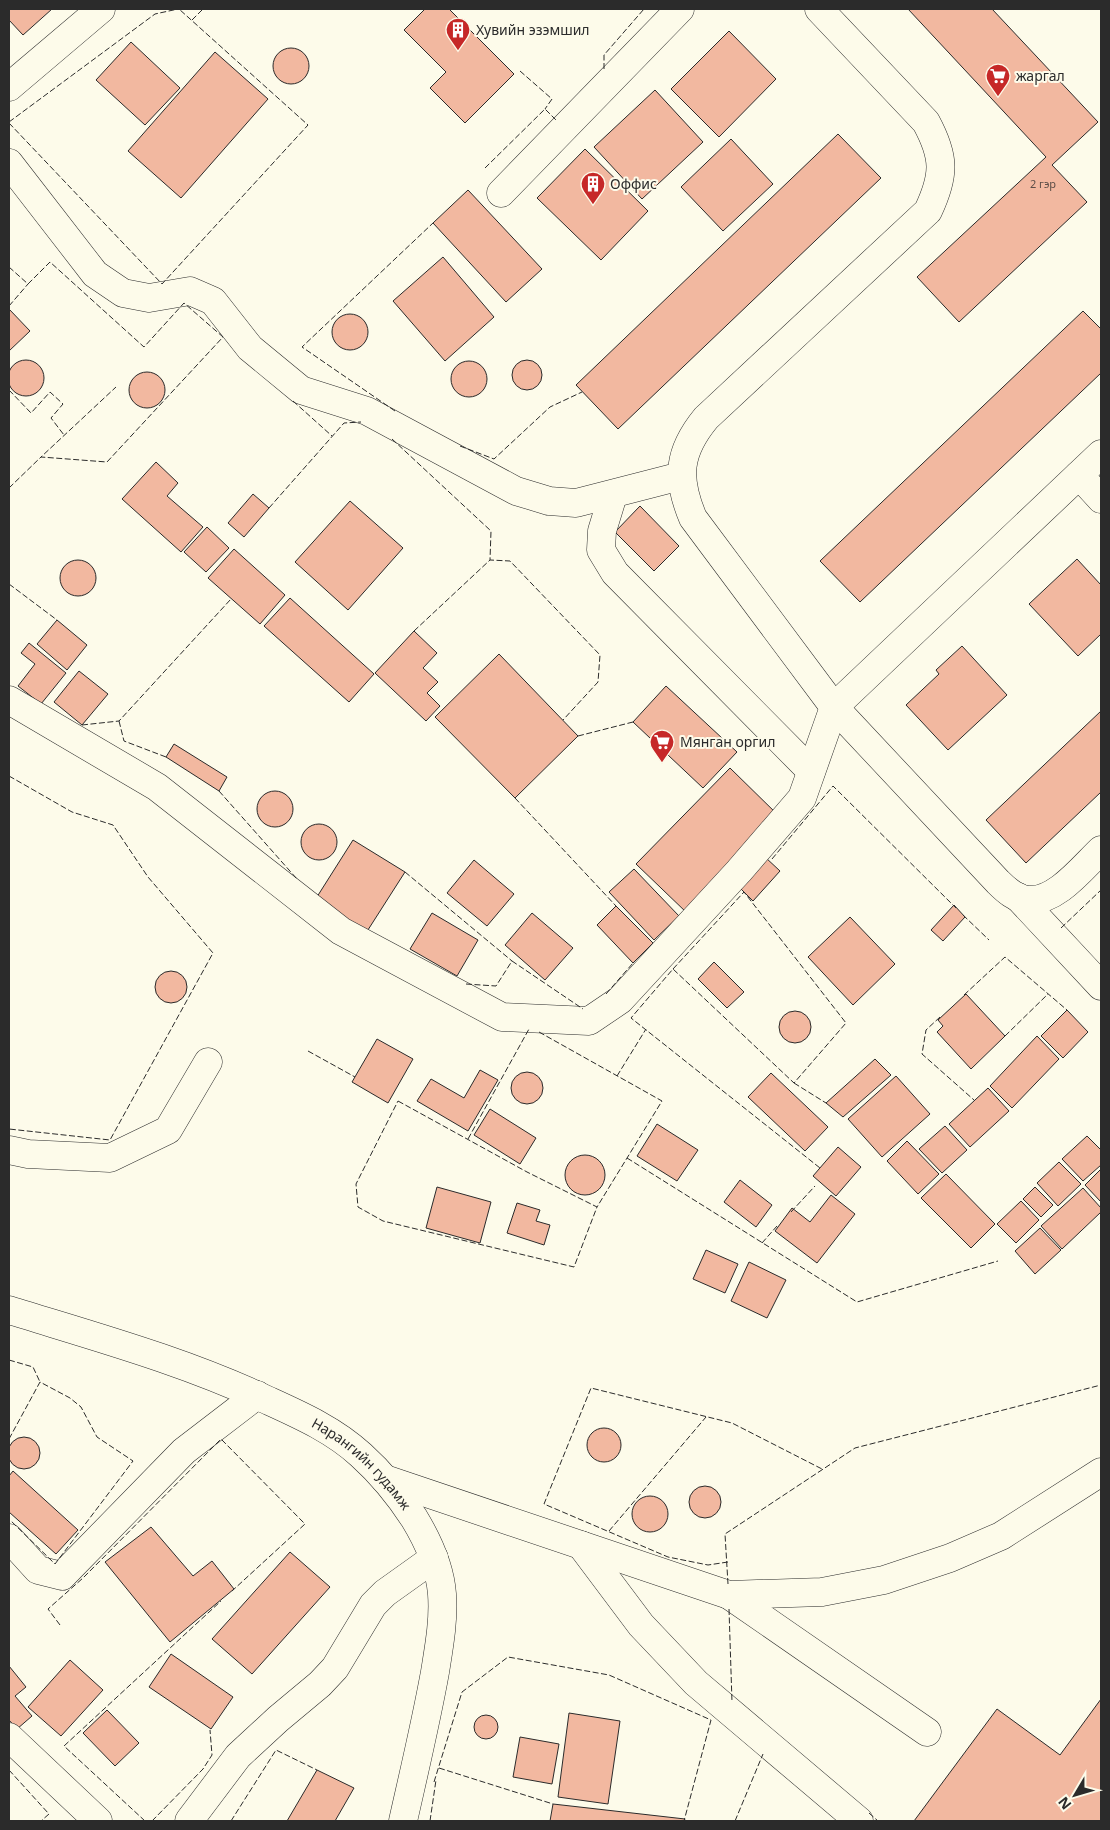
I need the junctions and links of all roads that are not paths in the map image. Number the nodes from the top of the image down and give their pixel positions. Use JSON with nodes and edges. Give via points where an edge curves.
{"nodes":[{"id":1,"x":101,"y":9,"type":"edge"},
{"id":2,"x":680,"y":9,"type":"edge"},
{"id":3,"x":819,"y":9,"type":"edge"},
{"id":4,"x":9,"y":87,"type":"edge"},
{"id":5,"x":9,"y":163,"type":"edge"},
{"id":6,"x":501,"y":193,"type":"dead end"},
{"id":7,"x":1101,"y":454,"type":"edge"},
{"id":8,"x":1079,"y":475,"type":"junction"},
{"id":9,"x":681,"y":476,"type":"junction"},
{"id":10,"x":613,"y":495,"type":"junction"},
{"id":11,"x":1101,"y":499,"type":"edge"},
{"id":12,"x":9,"y":700,"type":"edge"},
{"id":13,"x":834,"y":707,"type":"junction"},
{"id":14,"x":812,"y":771,"type":"junction"},
{"id":15,"x":1101,"y":850,"type":"edge"},
{"id":16,"x":1018,"y":898,"type":"junction"},
{"id":17,"x":1101,"y":986,"type":"edge"},
{"id":18,"x":208,"y":1062,"type":"dead end"},
{"id":19,"x":9,"y":1150,"type":"edge"},
{"id":20,"x":9,"y":1310,"type":"edge"},
{"id":21,"x":257,"y":1395,"type":"junction"},
{"id":22,"x":1101,"y":1472,"type":"edge"},
{"id":23,"x":385,"y":1479,"type":"junction"},
{"id":24,"x":9,"y":1538,"type":"edge"},
{"id":25,"x":581,"y":1545,"type":"junction"},
{"id":26,"x":434,"y":1558,"type":"junction"},
{"id":27,"x":729,"y":1595,"type":"junction"},
{"id":28,"x":928,"y":1732,"type":"dead end"},
{"id":29,"x":9,"y":1737,"type":"edge"},
{"id":30,"x":98,"y":1821,"type":"edge"},
{"id":31,"x":189,"y":1821,"type":"edge"},
{"id":32,"x":404,"y":1821,"type":"edge"},
{"id":33,"x":859,"y":1821,"type":"edge"}],
"edges":[{"from":1,"to":4,"type":"street"},
{"from":2,"to":6,"type":"street"},
{"from":3,"to":9,"type":"street","via":[[926,122],[937,143],[941,166],[938,190],[928,211],[706,418],[692,435],[684,455]]},
{"from":5,"to":10,"type":"street","via":[[95,274],[123,293],[149,298],[190,291],[213,301],[250,348],[301,390],[367,411],[516,491],[548,501],[576,503]]},
{"from":7,"to":8,"type":"street"},
{"from":8,"to":11,"type":"street"},
{"from":8,"to":13,"type":"street"},
{"from":9,"to":10,"type":"street"},
{"from":9,"to":13,"type":"street","via":[[684,498],[693,518]]},
{"from":10,"to":14,"type":"street","via":[[602,531],[601,550],[615,572]]},
{"from":12,"to":14,"type":"street","via":[[157,787],[341,931],[502,1017],[589,1022],[620,1000],[802,798]]},
{"from":13,"to":14,"type":"street"},
{"from":13,"to":16,"type":"street","via":[[987,872]]},
{"from":15,"to":16,"type":"street","via":[[1050,894],[1027,900]]},
{"from":16,"to":17,"type":"street"},
{"from":18,"to":19,"type":"street","via":[[168,1130],[110,1158]]},
{"from":20,"to":21,"type":"street","name":"Нарангийн гудамж","via":[[211,1374]]},
{"from":21,"to":23,"type":"street","name":"Нарангийн гудамж","via":[[331,1432]]},
{"from":21,"to":24,"type":"street","via":[[184,1451],[62,1576],[38,1570]]},
{"from":22,"to":27,"type":"street","via":[[1001,1536],[950,1558],[884,1580],[822,1592]]},
{"from":23,"to":25,"type":"street"},
{"from":23,"to":26,"type":"street","name":"Нарангийн гудамж","via":[[422,1531]]},
{"from":25,"to":27,"type":"street"},
{"from":25,"to":33,"type":"street","via":[[641,1625],[696,1684]]},
{"from":26,"to":31,"type":"street","via":[[373,1605],[335,1668],[238,1756]]},
{"from":26,"to":32,"type":"street","name":"Нарангийн гудамж","via":[[442,1594],[441,1624],[430,1698]]},
{"from":27,"to":28,"type":"street"},
{"from":29,"to":30,"type":"street"}]}
